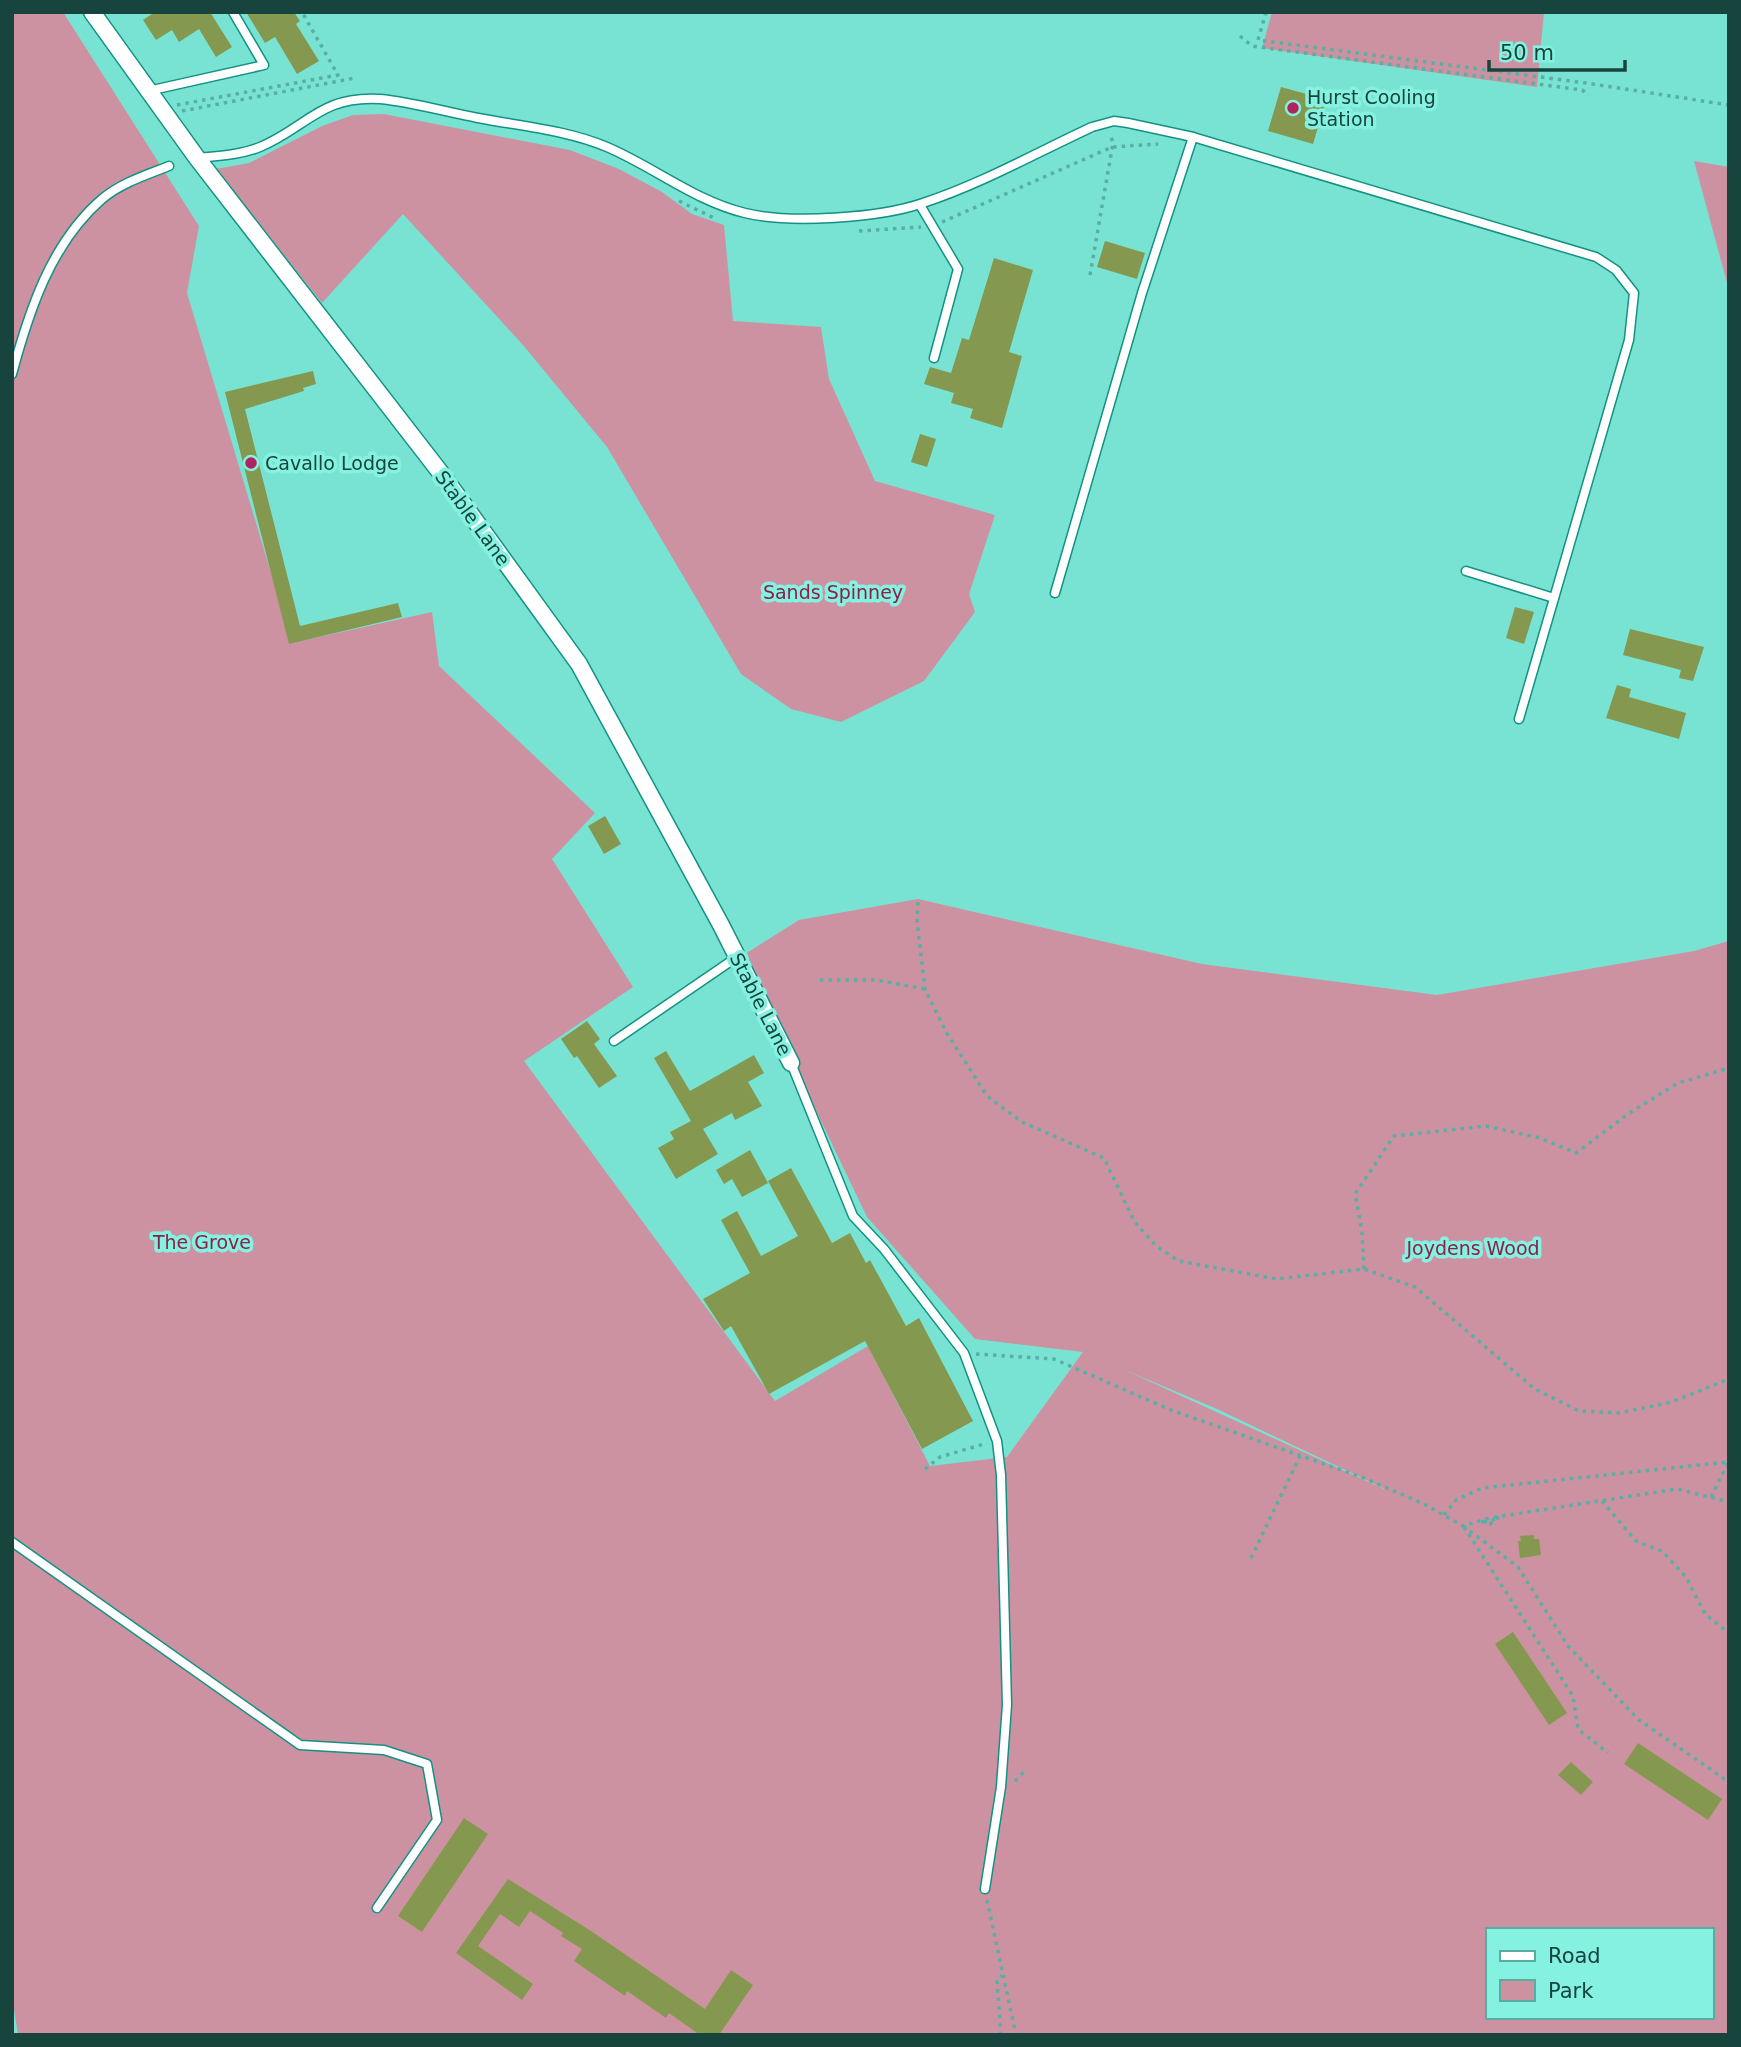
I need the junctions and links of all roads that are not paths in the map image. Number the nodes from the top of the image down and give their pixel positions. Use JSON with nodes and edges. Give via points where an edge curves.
{"nodes":[{"id":1,"x":92,"y":12,"type":"edge"},
{"id":2,"x":233,"y":12,"type":"edge"},
{"id":3,"x":148,"y":91,"type":"junction"},
{"id":4,"x":1193,"y":136,"type":"junction"},
{"id":5,"x":198,"y":158,"type":"junction"},
{"id":6,"x":169,"y":166,"type":"dead end"},
{"id":7,"x":920,"y":205,"type":"junction"},
{"id":8,"x":934,"y":358,"type":"dead end"},
{"id":9,"x":12,"y":374,"type":"edge"},
{"id":10,"x":1466,"y":571,"type":"dead end"},
{"id":11,"x":1055,"y":593,"type":"dead end"},
{"id":12,"x":1554,"y":598,"type":"junction"},
{"id":13,"x":1519,"y":719,"type":"dead end"},
{"id":14,"x":737,"y":957,"type":"junction"},
{"id":15,"x":614,"y":1041,"type":"dead end"},
{"id":16,"x":791,"y":1063,"type":"joint"},
{"id":17,"x":12,"y":1542,"type":"edge"},
{"id":18,"x":985,"y":1889,"type":"road end"},
{"id":19,"x":377,"y":1908,"type":"dead end"}],
"edges":[{"from":1,"to":3,"type":"street","name":"Stable Lane"},
{"from":2,"to":3,"type":"lane","via":[[264,65]]},
{"from":3,"to":5,"type":"street","name":"Stable Lane"},
{"from":4,"to":7,"type":"lane","via":[[1128,123],[1103,123]]},
{"from":4,"to":11,"type":"lane"},
{"from":4,"to":12,"type":"lane","via":[[1596,257],[1615,270],[1634,293],[1629,340]]},
{"from":5,"to":7,"type":"lane","via":[[261,147],[310,115],[345,101],[382,99],[586,140],[701,197],[747,213],[798,219]]},
{"from":5,"to":14,"type":"street","name":"Stable Lane","via":[[440,472],[579,664]]},
{"from":6,"to":9,"type":"lane","via":[[129,181],[79,222],[55,256],[33,306]]},
{"from":7,"to":8,"type":"lane","via":[[958,269]]},
{"from":10,"to":12,"type":"lane"},
{"from":12,"to":13,"type":"lane"},
{"from":14,"to":15,"type":"lane"},
{"from":14,"to":16,"type":"street","name":"Stable Lane"},
{"from":16,"to":18,"type":"lane","via":[[853,1216],[964,1353],[997,1441],[1002,1475],[1007,1705],[1001,1787]]},
{"from":17,"to":19,"type":"lane","via":[[300,1745],[384,1750],[427,1764],[437,1820]]}]}
